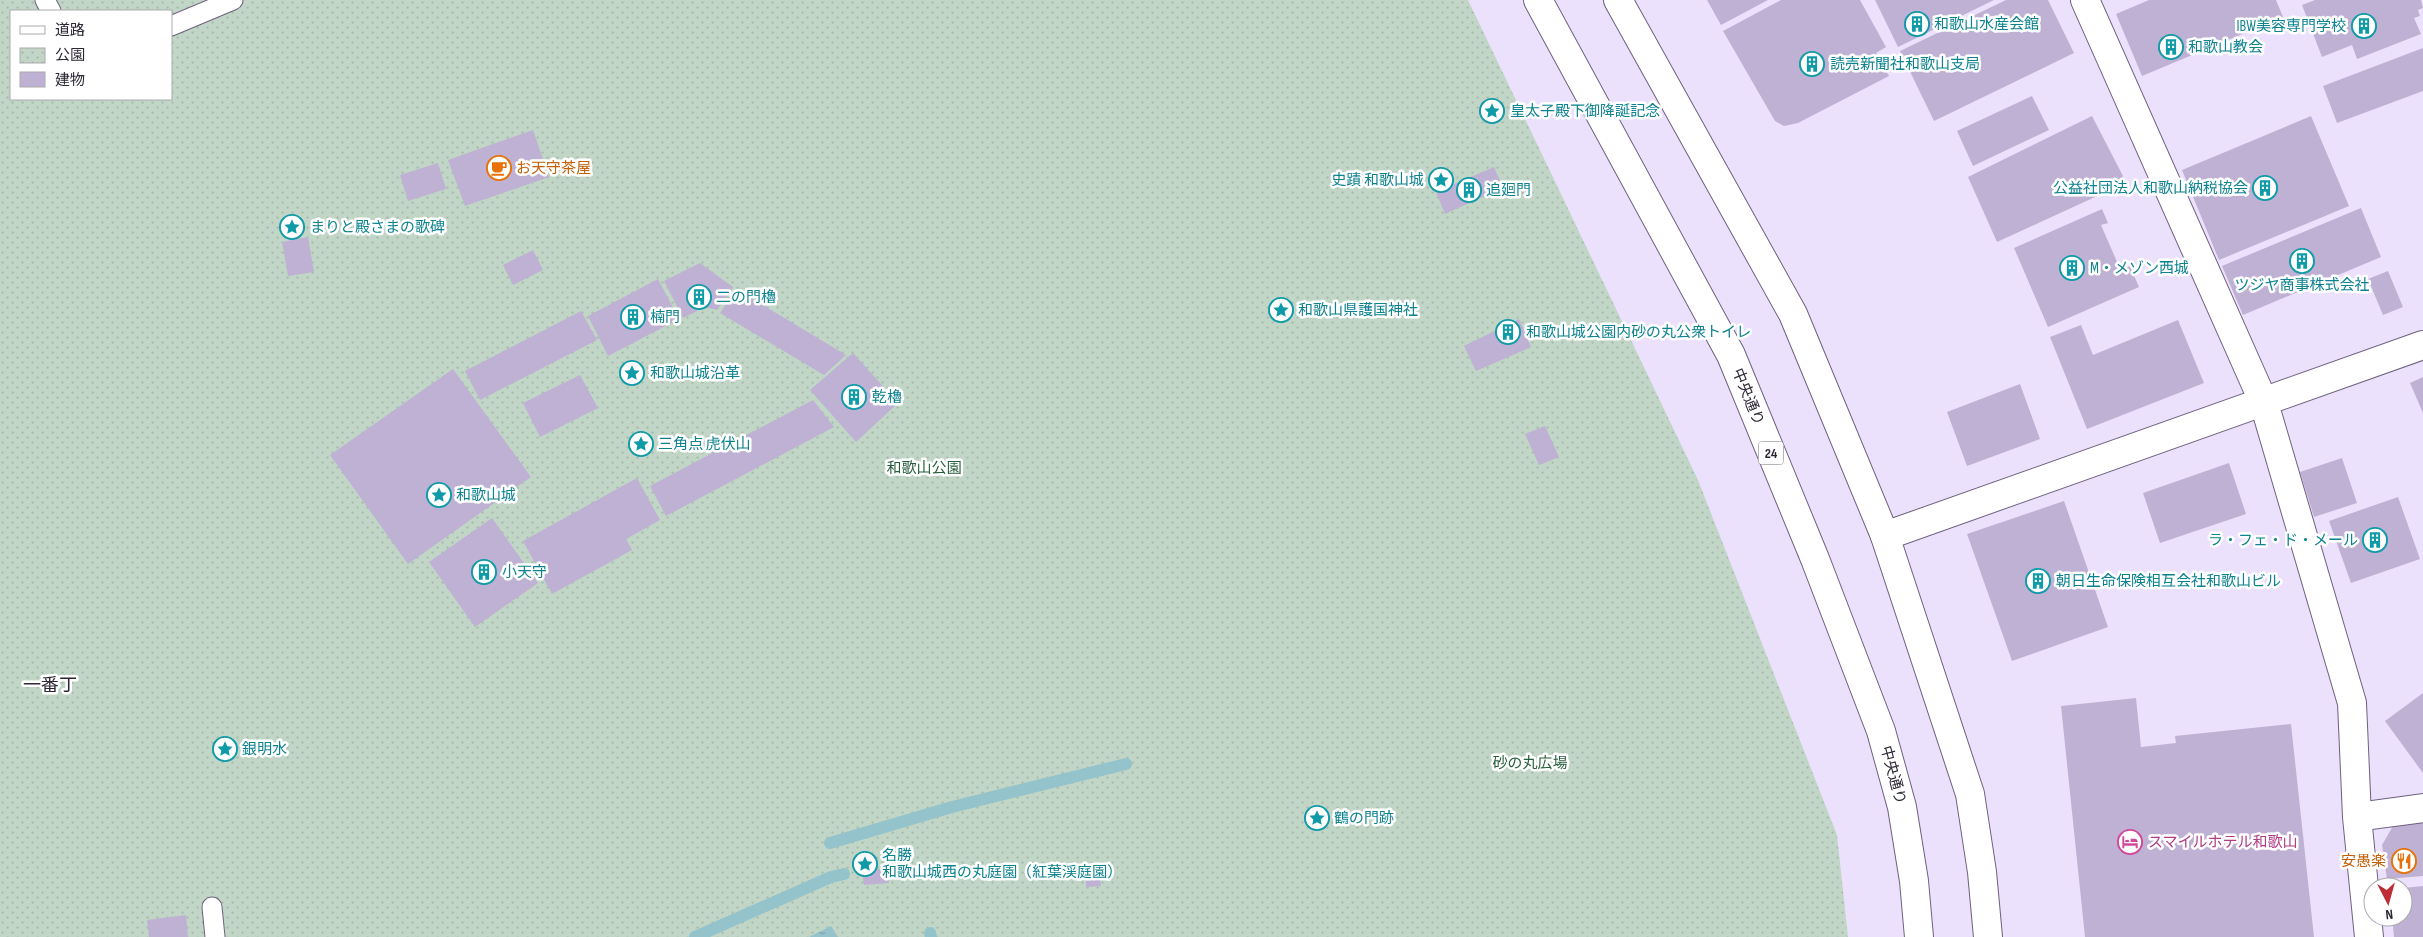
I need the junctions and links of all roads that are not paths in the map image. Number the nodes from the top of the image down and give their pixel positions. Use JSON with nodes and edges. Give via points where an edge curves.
{"nodes":[{"id":1,"x":233,"y":0,"type":"edge"},
{"id":2,"x":1538,"y":0,"type":"edge"},
{"id":3,"x":1618,"y":0,"type":"edge"},
{"id":4,"x":2085,"y":0,"type":"edge"},
{"id":5,"x":172,"y":26,"type":"edge"},
{"id":6,"x":2423,"y":346,"type":"edge"},
{"id":7,"x":2264,"y":403,"type":"junction"},
{"id":8,"x":1885,"y":536,"type":"junction"},
{"id":9,"x":2423,"y":808,"type":"edge"},
{"id":10,"x":2357,"y":817,"type":"junction"},
{"id":11,"x":212,"y":907,"type":"dead end"},
{"id":12,"x":216,"y":937,"type":"edge"},
{"id":13,"x":1919,"y":937,"type":"edge"},
{"id":14,"x":1988,"y":937,"type":"edge"},
{"id":15,"x":2369,"y":937,"type":"edge"}],
"edges":[{"from":1,"to":5,"type":"lane"},
{"from":2,"to":13,"type":"main road","name":"中央通り","number":"24","via":[[1731,356],[1815,559],[1881,731],[1902,807]]},
{"from":3,"to":8,"type":"main road","via":[[1793,314]]},
{"from":4,"to":7,"type":"main road"},
{"from":6,"to":7,"type":"main road"},
{"from":7,"to":8,"type":"main road"},
{"from":7,"to":10,"type":"main road","via":[[2352,703]]},
{"from":8,"to":14,"type":"main road","via":[[1970,794]]},
{"from":9,"to":10,"type":"main road"},
{"from":10,"to":15,"type":"main road"},
{"from":11,"to":12,"type":"lane"}]}
